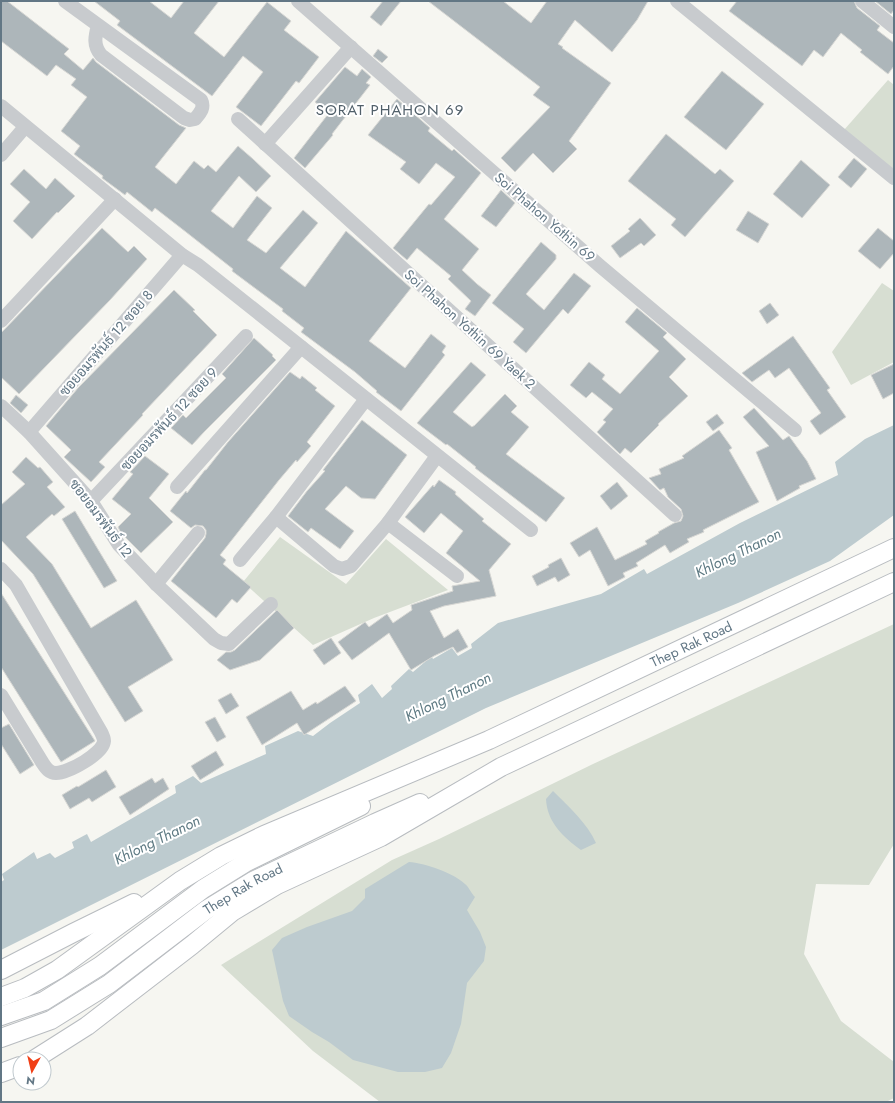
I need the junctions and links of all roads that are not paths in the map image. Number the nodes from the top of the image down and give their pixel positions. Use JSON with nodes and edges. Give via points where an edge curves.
{"nodes":[{"id":1,"x":65,"y":1,"type":"edge"},
{"id":2,"x":298,"y":1,"type":"edge"},
{"id":3,"x":677,"y":1,"type":"edge"},
{"id":4,"x":862,"y":1,"type":"edge"},
{"id":5,"x":98,"y":25,"type":"junction"},
{"id":6,"x":894,"y":27,"type":"edge"},
{"id":7,"x":351,"y":47,"type":"junction"},
{"id":8,"x":1,"y":106,"type":"edge"},
{"id":9,"x":238,"y":119,"type":"dead end"},
{"id":10,"x":25,"y":127,"type":"junction"},
{"id":11,"x":265,"y":144,"type":"junction"},
{"id":12,"x":1,"y":155,"type":"edge"},
{"id":13,"x":894,"y":178,"type":"edge"},
{"id":14,"x":115,"y":199,"type":"junction"},
{"id":15,"x":182,"y":255,"type":"junction"},
{"id":16,"x":1,"y":321,"type":"edge"},
{"id":17,"x":246,"y":336,"type":"dead end"},
{"id":18,"x":301,"y":347,"type":"junction"},
{"id":19,"x":366,"y":399,"type":"junction"},
{"id":20,"x":1,"y":406,"type":"edge"},
{"id":21,"x":795,"y":430,"type":"dead end"},
{"id":22,"x":29,"y":432,"type":"junction"},
{"id":23,"x":437,"y":456,"type":"junction"},
{"id":24,"x":177,"y":487,"type":"dead end"},
{"id":25,"x":92,"y":501,"type":"junction"},
{"id":26,"x":676,"y":515,"type":"dead end"},
{"id":27,"x":276,"y":517,"type":"junction"},
{"id":28,"x":388,"y":522,"type":"junction"},
{"id":29,"x":531,"y":530,"type":"dead end"},
{"id":30,"x":198,"y":533,"type":"dead end"},
{"id":31,"x":894,"y":548,"type":"edge"},
{"id":32,"x":240,"y":560,"type":"dead end"},
{"id":33,"x":1,"y":569,"type":"edge"},
{"id":34,"x":457,"y":576,"type":"dead end"},
{"id":35,"x":894,"y":582,"type":"edge"},
{"id":36,"x":156,"y":584,"type":"junction"},
{"id":37,"x":271,"y":604,"type":"dead end"},
{"id":38,"x":1,"y":695,"type":"edge"},
{"id":39,"x":489,"y":740,"type":"junction"},
{"id":40,"x":501,"y":767,"type":"junction"},
{"id":41,"x":180,"y":881,"type":"junction"},
{"id":42,"x":1,"y":970,"type":"edge"},
{"id":43,"x":1,"y":997,"type":"edge"},
{"id":44,"x":1,"y":1016,"type":"edge"},
{"id":45,"x":1,"y":1038,"type":"edge"},
{"id":46,"x":48,"y":1051,"type":"edge"},
{"id":47,"x":12,"y":1065,"type":"edge"},
{"id":48,"x":1,"y":1067,"type":"edge"},
{"id":49,"x":12,"y":1068,"type":"edge"},
{"id":50,"x":1,"y":1073,"type":"edge"}],
"edges":[{"from":1,"to":5,"type":"street"},
{"from":2,"to":7,"type":"street","name":"Soi Phahon Yothin 69"},
{"from":3,"to":13,"type":"street"},
{"from":4,"to":6,"type":"street"},
{"from":5,"to":5,"type":"street","via":[[201,100],[203,109],[195,119],[184,118],[101,55],[95,41]]},
{"from":7,"to":11,"type":"street"},
{"from":7,"to":21,"type":"street","name":"Soi Phahon Yothin 69","via":[[600,266]]},
{"from":8,"to":10,"type":"street"},
{"from":9,"to":11,"type":"street","name":"Soi Phahon Yothin 69 Yaek 2"},
{"from":10,"to":12,"type":"street"},
{"from":10,"to":14,"type":"street"},
{"from":11,"to":26,"type":"street","name":"Soi Phahon Yothin 69 Yaek 2"},
{"from":14,"to":15,"type":"street"},
{"from":14,"to":16,"type":"street"},
{"from":15,"to":18,"type":"street"},
{"from":15,"to":22,"type":"street","name":"ซอยอมรพันธ์ 12 ซอย 8"},
{"from":17,"to":25,"type":"street","name":"ซอยอมรพันธ์ 12 ซอย 9"},
{"from":18,"to":19,"type":"street"},
{"from":18,"to":24,"type":"street"},
{"from":19,"to":23,"type":"street"},
{"from":19,"to":27,"type":"street"},
{"from":20,"to":22,"type":"street","name":"ซอยอมรพันธ์ 12"},
{"from":22,"to":25,"type":"street","name":"ซอยอมรพันธ์ 12"},
{"from":23,"to":28,"type":"street"},
{"from":23,"to":29,"type":"street"},
{"from":25,"to":36,"type":"street","name":"ซอยอมรพันธ์ 12","via":[[119,545]]},
{"from":27,"to":28,"type":"street","via":[[334,566],[342,569],[351,566]]},
{"from":27,"to":32,"type":"street"},
{"from":28,"to":34,"type":"street"},
{"from":30,"to":36,"type":"street"},
{"from":31,"to":39,"type":"main road","name":"Thep Rak Road"},
{"from":33,"to":38,"type":"street","via":[[16,585],[101,732],[104,741],[101,749],[79,765],[58,773],[51,772],[42,762]]},
{"from":35,"to":40,"type":"main road","name":"Thep Rak Road"},
{"from":36,"to":37,"type":"street","name":"ซอยอมรพันธ์ 12","via":[[221,643],[230,644]]},
{"from":39,"to":41,"type":"main road","name":"Thep Rak Road","via":[[264,835],[221,856]]},
{"from":39,"to":44,"type":"main road","name":"Thep Rak Road","via":[[245,863],[203,889],[100,966],[44,1001]]},
{"from":40,"to":45,"type":"main road","name":"Thep Rak Road","via":[[253,881],[206,910],[109,984],[51,1020]]},
{"from":40,"to":46,"type":"main road","name":"Thep Rak Road","via":[[381,837],[277,885],[232,912],[87,1026]]},
{"from":41,"to":42,"type":"main road"},
{"from":41,"to":43,"type":"main road","name":"Thep Rak Road","via":[[57,970],[26,988]]},
{"from":47,"to":48,"type":"main road"},
{"from":49,"to":50,"type":"main road"}]}
